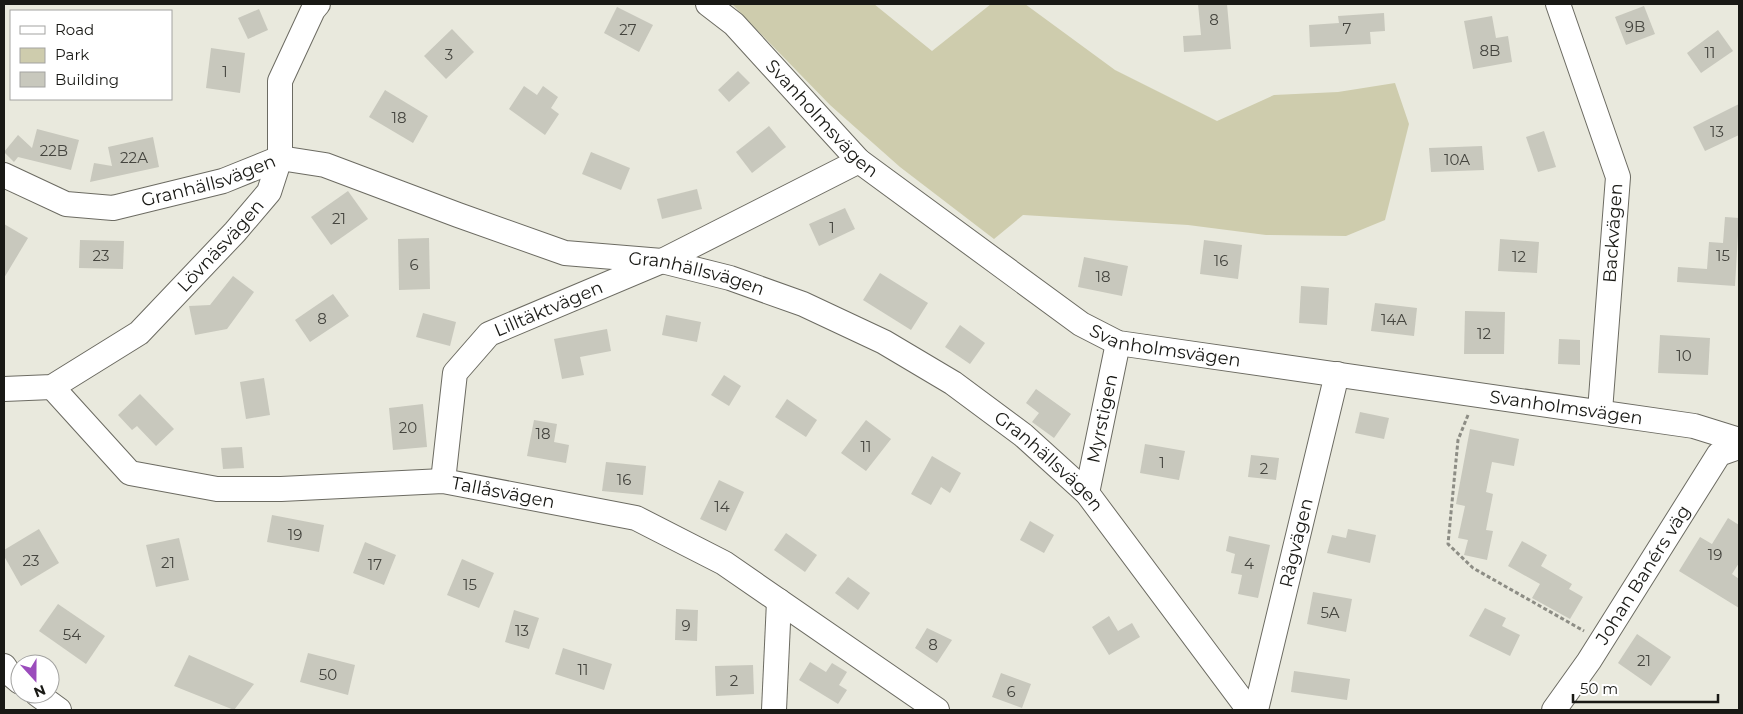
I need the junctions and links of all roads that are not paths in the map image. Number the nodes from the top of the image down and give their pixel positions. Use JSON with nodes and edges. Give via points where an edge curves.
{"nodes":[{"id":1,"x":708,"y":4,"type":"edge"},
{"id":2,"x":1558,"y":4,"type":"edge"},
{"id":3,"x":311,"y":6,"type":"edge"},
{"id":4,"x":280,"y":158,"type":"junction"},
{"id":5,"x":859,"y":161,"type":"junction"},
{"id":6,"x":4,"y":175,"type":"edge"},
{"id":7,"x":662,"y":261,"type":"junction"},
{"id":8,"x":1118,"y":343,"type":"junction"},
{"id":9,"x":1336,"y":374,"type":"junction"},
{"id":10,"x":52,"y":387,"type":"junction"},
{"id":11,"x":4,"y":389,"type":"edge"},
{"id":12,"x":1600,"y":411,"type":"junction"},
{"id":13,"x":1739,"y":440,"type":"edge"},
{"id":14,"x":1739,"y":447,"type":"edge"},
{"id":15,"x":443,"y":481,"type":"junction"},
{"id":16,"x":1087,"y":493,"type":"junction"},
{"id":17,"x":779,"y":601,"type":"junction"},
{"id":18,"x":774,"y":710,"type":"edge"},
{"id":19,"x":937,"y":710,"type":"edge"},
{"id":20,"x":1249,"y":710,"type":"edge"},
{"id":21,"x":1256,"y":710,"type":"edge"},
{"id":22,"x":1554,"y":710,"type":"edge"}],
"edges":[{"from":1,"to":5,"type":"street","name":"Svanholmsvägen","via":[[734,24]]},
{"from":2,"to":12,"type":"street","name":"Backvägen","via":[[1618,177]]},
{"from":3,"to":4,"type":"street","name":"Lövnäsvägen","via":[[280,81]]},
{"from":4,"to":6,"type":"street","name":"Granhällsvägen","via":[[223,181],[113,208],[66,204]]},
{"from":4,"to":7,"type":"street","name":"Granhällsvägen","via":[[326,165],[566,253]]},
{"from":4,"to":10,"type":"street","name":"Lövnäsvägen","via":[[269,192],[139,334]]},
{"from":5,"to":7,"type":"street","name":"Lilltäktvägen"},
{"from":5,"to":8,"type":"street","name":"Svanholmsvägen","via":[[1081,324]]},
{"from":7,"to":15,"type":"street","name":"Lilltäktvägen","via":[[489,334],[455,373]]},
{"from":7,"to":16,"type":"street","name":"Granhällsvägen","via":[[730,278],[803,304],[884,342],[954,383],[1024,435]]},
{"from":8,"to":9,"type":"street","name":"Svanholmsvägen"},
{"from":8,"to":16,"type":"street","name":"Myrstigen"},
{"from":9,"to":12,"type":"street","name":"Svanholmsvägen"},
{"from":9,"to":21,"type":"street","name":"Rågvägen"},
{"from":10,"to":11,"type":"street","name":"Lövnäsvägen"},
{"from":10,"to":15,"type":"street","name":"Tallåsvägen","via":[[130,473],[217,489]]},
{"from":12,"to":13,"type":"street","name":"Svanholmsvägen","via":[[1694,426]]},
{"from":14,"to":22,"type":"street","name":"Johan Banérs väg","via":[[1719,454]]},
{"from":15,"to":17,"type":"street","name":"Tallåsvägen","via":[[636,518],[724,562]]},
{"from":16,"to":20,"type":"street","name":"Granhällsvägen"},
{"from":17,"to":18,"type":"street"},
{"from":17,"to":19,"type":"street","name":"Tallåsvägen"}]}
